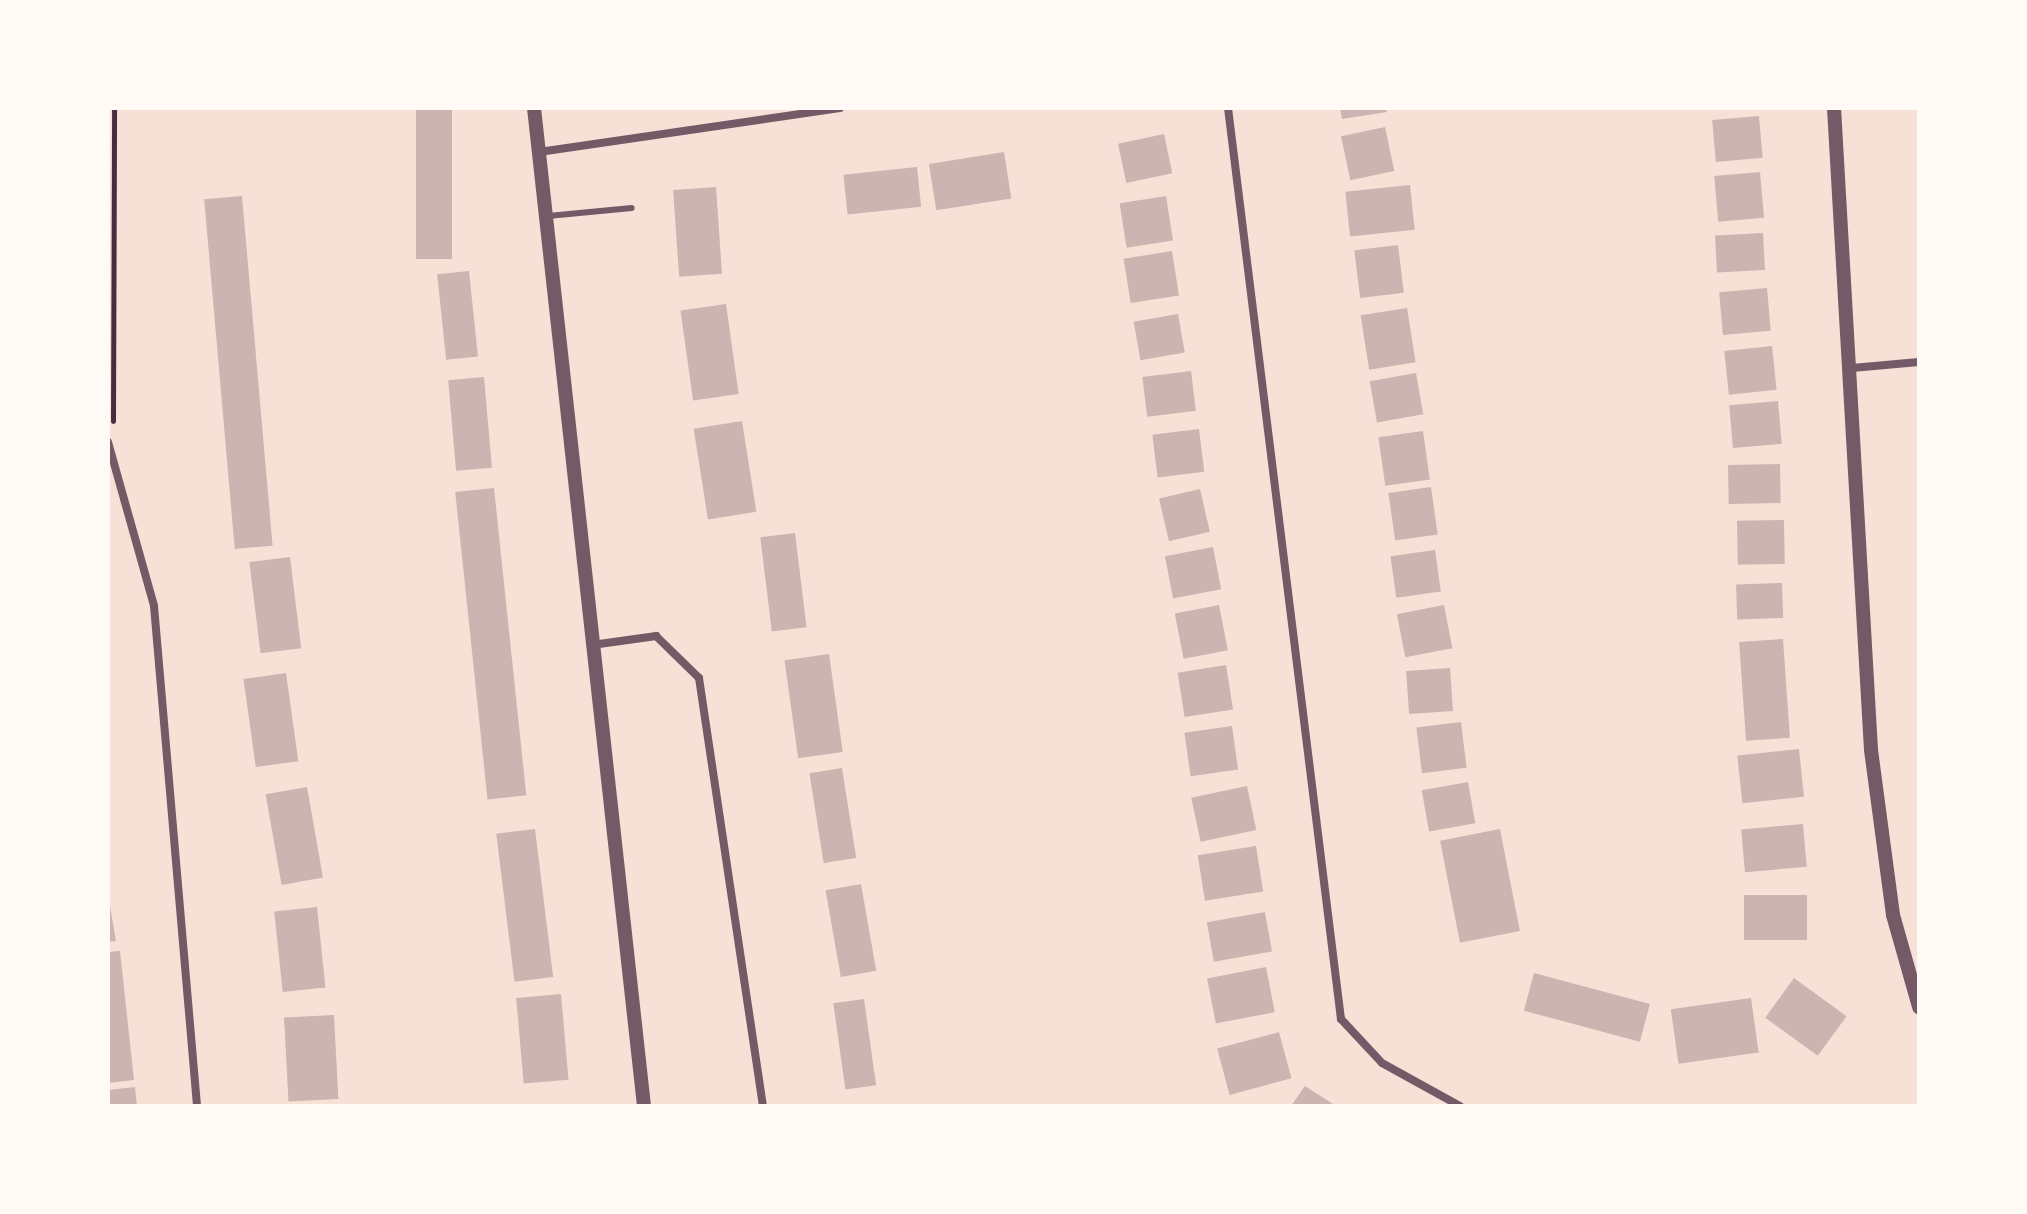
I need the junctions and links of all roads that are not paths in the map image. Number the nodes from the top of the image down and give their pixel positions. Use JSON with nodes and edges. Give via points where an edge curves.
{"nodes":[{"id":1,"x":534,"y":108,"type":"edge"},
{"id":2,"x":840,"y":108,"type":"edge"},
{"id":3,"x":1228,"y":108,"type":"edge"},
{"id":4,"x":1834,"y":108,"type":"edge"},
{"id":5,"x":539,"y":152,"type":"junction"},
{"id":6,"x":632,"y":208,"type":"dead end"},
{"id":7,"x":548,"y":216,"type":"junction"},
{"id":8,"x":1919,"y":362,"type":"edge"},
{"id":9,"x":1852,"y":368,"type":"junction"},
{"id":10,"x":110,"y":446,"type":"edge"},
{"id":11,"x":592,"y":645,"type":"junction"},
{"id":12,"x":1919,"y":1007,"type":"edge"},
{"id":13,"x":197,"y":1106,"type":"edge"},
{"id":14,"x":644,"y":1106,"type":"edge"},
{"id":15,"x":763,"y":1106,"type":"edge"},
{"id":16,"x":1460,"y":1106,"type":"edge"}],
"edges":[{"from":1,"to":5,"type":"street"},
{"from":2,"to":5,"type":"street"},
{"from":3,"to":16,"type":"street","via":[[1341,1019],[1382,1063]]},
{"from":4,"to":9,"type":"street"},
{"from":5,"to":7,"type":"street"},
{"from":6,"to":7,"type":"lane"},
{"from":7,"to":11,"type":"street"},
{"from":8,"to":9,"type":"street"},
{"from":9,"to":12,"type":"street","via":[[1871,750],[1893,915]]},
{"from":10,"to":13,"type":"street","via":[[154,606]]},
{"from":11,"to":14,"type":"street"},
{"from":11,"to":15,"type":"street","via":[[656,636],[699,678]]}]}
